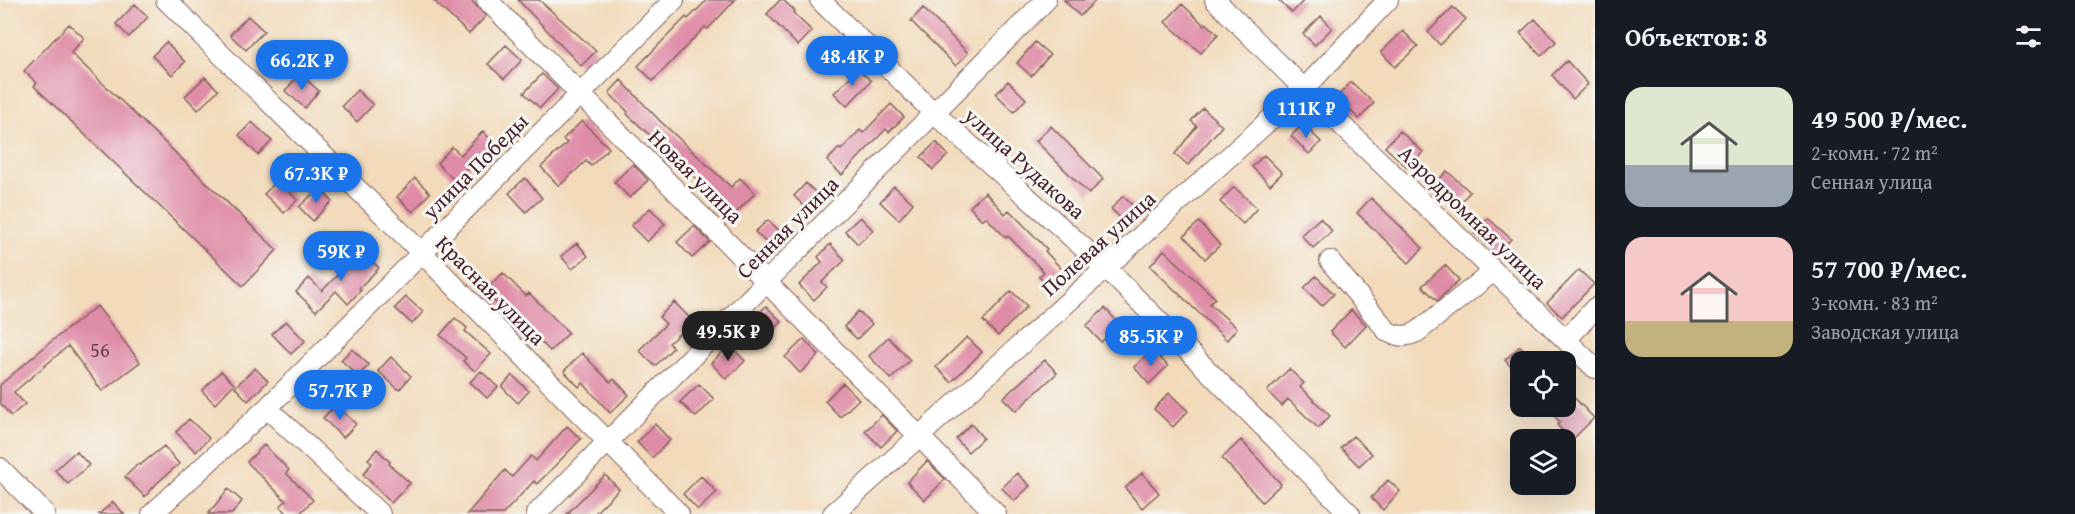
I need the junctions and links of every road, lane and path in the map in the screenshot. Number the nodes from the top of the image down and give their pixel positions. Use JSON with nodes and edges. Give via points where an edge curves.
{"nodes":[{"id":1,"x":166,"y":0,"type":"edge"},
{"id":2,"x":487,"y":0,"type":"edge"},
{"id":3,"x":674,"y":0,"type":"edge"},
{"id":4,"x":820,"y":0,"type":"edge"},
{"id":5,"x":1046,"y":0,"type":"edge"},
{"id":6,"x":1215,"y":0,"type":"edge"},
{"id":7,"x":1388,"y":0,"type":"edge"},
{"id":8,"x":1304,"y":89,"type":"junction"},
{"id":9,"x":580,"y":94,"type":"junction"},
{"id":10,"x":934,"y":113,"type":"junction"},
{"id":11,"x":422,"y":253,"type":"junction"},
{"id":12,"x":1330,"y":261,"type":"dead end"},
{"id":13,"x":1107,"y":269,"type":"junction"},
{"id":14,"x":1494,"y":271,"type":"junction"},
{"id":15,"x":767,"y":282,"type":"junction"},
{"id":16,"x":1595,"y":308,"type":"edge"},
{"id":17,"x":1566,"y":340,"type":"junction"},
{"id":18,"x":1595,"y":368,"type":"edge"},
{"id":19,"x":267,"y":408,"type":"junction"},
{"id":20,"x":920,"y":436,"type":"junction"},
{"id":21,"x":608,"y":442,"type":"junction"},
{"id":22,"x":0,"y":468,"type":"edge"},
{"id":23,"x":45,"y":514,"type":"edge"},
{"id":24,"x":153,"y":514,"type":"edge"},
{"id":25,"x":380,"y":514,"type":"edge"},
{"id":26,"x":536,"y":514,"type":"edge"},
{"id":27,"x":679,"y":514,"type":"edge"},
{"id":28,"x":833,"y":514,"type":"edge"},
{"id":29,"x":996,"y":514,"type":"edge"},
{"id":30,"x":1350,"y":514,"type":"edge"}],
"edges":[{"from":1,"to":11,"type":"street","name":"Красная улица"},
{"from":2,"to":9,"type":"street","name":"Новая улица"},
{"from":3,"to":9,"type":"street","name":"улица Победы"},
{"from":4,"to":10,"type":"street","name":"улица Рудакова"},
{"from":5,"to":10,"type":"street","name":"Сенная улица"},
{"from":6,"to":8,"type":"street","name":"Аэродромная улица"},
{"from":7,"to":8,"type":"street","name":"Полевая улица"},
{"from":8,"to":13,"type":"street","name":"Полевая улица"},
{"from":8,"to":14,"type":"street","name":"Аэродромная улица"},
{"from":9,"to":11,"type":"street","name":"улица Победы"},
{"from":9,"to":15,"type":"street","name":"Новая улица"},
{"from":10,"to":13,"type":"street","name":"улица Рудакова"},
{"from":10,"to":15,"type":"street","name":"Сенная улица"},
{"from":11,"to":19,"type":"street","name":"улица Победы"},
{"from":11,"to":21,"type":"street","name":"Красная улица"},
{"from":12,"to":14,"type":"street","via":[[1388,332],[1398,337],[1417,332]]},
{"from":13,"to":20,"type":"street","name":"Полевая улица"},
{"from":13,"to":30,"type":"street","name":"улица Рудакова"},
{"from":14,"to":17,"type":"street","name":"Аэродромная улица"},
{"from":15,"to":20,"type":"street","name":"Новая улица"},
{"from":15,"to":21,"type":"street","name":"Сенная улица"},
{"from":16,"to":17,"type":"street"},
{"from":17,"to":18,"type":"street","name":"Аэродромная улица"},
{"from":19,"to":24,"type":"street","name":"улица Победы"},
{"from":19,"to":25,"type":"street"},
{"from":20,"to":28,"type":"street","name":"Полевая улица"},
{"from":20,"to":29,"type":"street","name":"Новая улица"},
{"from":21,"to":26,"type":"street","name":"Сенная улица"},
{"from":21,"to":27,"type":"street","name":"Красная улица"},
{"from":22,"to":23,"type":"street"}]}
